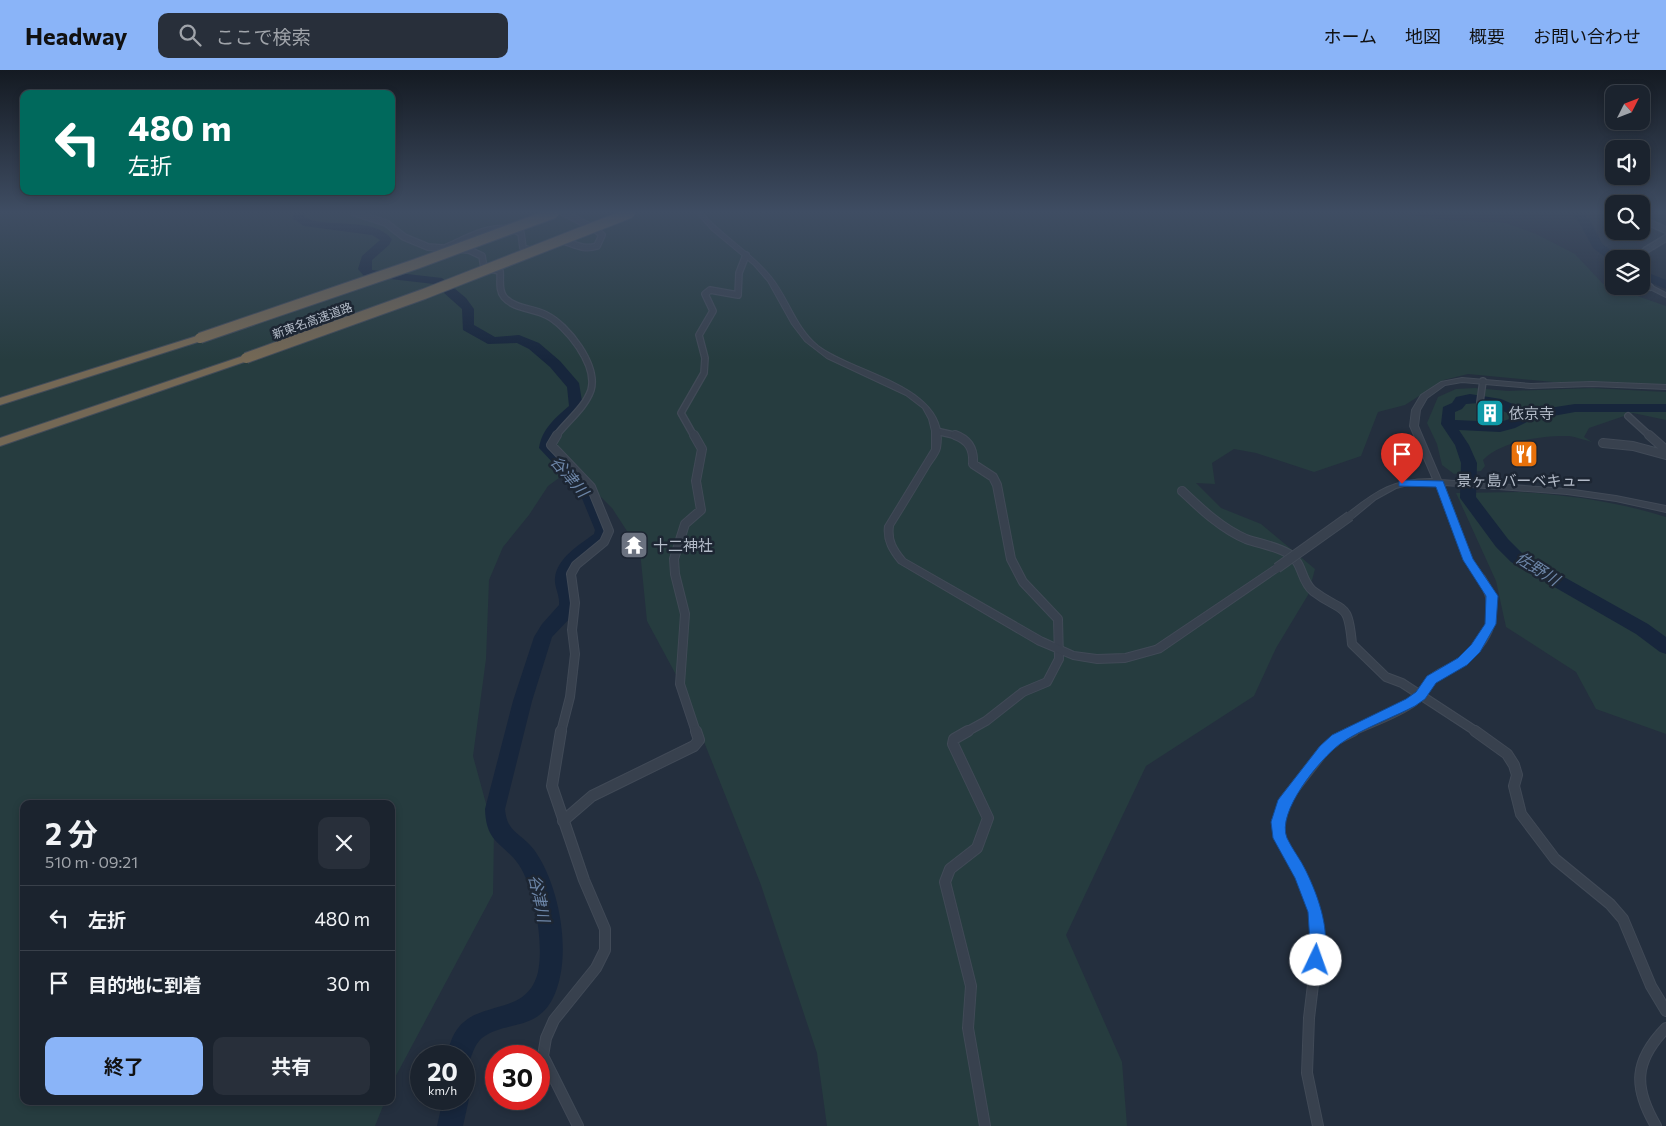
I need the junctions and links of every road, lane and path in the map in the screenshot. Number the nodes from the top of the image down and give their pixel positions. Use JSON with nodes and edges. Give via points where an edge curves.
{"nodes":[{"id":1,"x":421,"y":262,"type":"edge"},
{"id":2,"x":483,"y":262,"type":"edge"},
{"id":3,"x":505,"y":262,"type":"edge"},
{"id":4,"x":743,"y":262,"type":"edge"},
{"id":5,"x":753,"y":262,"type":"edge"},
{"id":6,"x":1650,"y":287,"type":"edge"},
{"id":7,"x":1666,"y":295,"type":"edge"},
{"id":8,"x":1483,"y":381,"type":"junction"},
{"id":9,"x":1666,"y":387,"type":"edge"},
{"id":10,"x":0,"y":402,"type":"edge"},
{"id":11,"x":1480,"y":402,"type":"dead end"},
{"id":12,"x":1628,"y":416,"type":"dead end"},
{"id":13,"x":936,"y":431,"type":"junction"},
{"id":14,"x":0,"y":442,"type":"edge"},
{"id":15,"x":1602,"y":444,"type":"dead end"},
{"id":16,"x":1666,"y":450,"type":"edge"},
{"id":17,"x":1666,"y":455,"type":"edge"},
{"id":18,"x":1440,"y":483,"type":"junction"},
{"id":19,"x":1182,"y":491,"type":"dead end"},
{"id":20,"x":1666,"y":509,"type":"edge"},
{"id":21,"x":1482,"y":578,"type":"joint"},
{"id":22,"x":1059,"y":650,"type":"junction"},
{"id":23,"x":1420,"y":696,"type":"junction"},
{"id":24,"x":563,"y":820,"type":"junction"},
{"id":25,"x":1666,"y":1011,"type":"edge"},
{"id":26,"x":1666,"y":1028,"type":"edge"},
{"id":27,"x":578,"y":1126,"type":"edge"},
{"id":28,"x":985,"y":1126,"type":"edge"},
{"id":29,"x":1318,"y":1126,"type":"edge"},
{"id":30,"x":1656,"y":1126,"type":"edge"}],
"edges":[{"from":1,"to":10,"type":"highway","name":"新東名高速道路","bridge":true},
{"from":2,"to":24,"type":"street","via":[[484,268],[500,271],[504,297],[519,307],[552,317],[583,351],[592,378],[591,389],[583,404],[551,445],[591,487],[609,531],[604,542],[576,565],[571,574],[575,603],[572,630],[575,654],[552,786]]},
{"from":3,"to":14,"type":"highway","name":"新東名高速道路","bridge":true,"via":[[246,358]]},
{"from":4,"to":24,"type":"street","via":[[738,295],[710,290],[704,294],[713,311],[699,335],[705,368],[682,413],[702,449],[696,481],[701,510],[685,524],[674,559],[685,614],[680,684],[699,740],[694,746],[592,796]]},
{"from":5,"to":13,"type":"street","via":[[772,281],[807,339],[830,356],[896,385],[919,399],[931,414]]},
{"from":6,"to":7,"type":"street"},
{"from":8,"to":9,"type":"street","via":[[1532,386]]},
{"from":8,"to":11,"type":"street"},
{"from":8,"to":18,"type":"street","via":[[1443,383],[1429,392],[1416,410],[1414,426]]},
{"from":12,"to":16,"type":"street"},
{"from":13,"to":22,"type":"street","via":[[961,436],[974,453],[973,464],[993,477],[1011,560],[1023,582],[1058,618]]},
{"from":13,"to":22,"type":"street","via":[[936,449],[889,526],[890,547],[902,561]]},
{"from":15,"to":17,"type":"street","via":[[1633,446]]},
{"from":18,"to":20,"type":"street","via":[[1575,491]]},
{"from":18,"to":21,"type":"street","via":[[1468,560]]},
{"from":18,"to":22,"type":"street","bridge":true,"via":[[1402,484],[1382,491],[1158,649],[1124,658],[1097,659]]},
{"from":19,"to":23,"type":"street","via":[[1206,514],[1238,535],[1280,548],[1300,563],[1305,572],[1304,582],[1312,591],[1345,610],[1355,649],[1386,676]]},
{"from":21,"to":23,"type":"street","via":[[1492,596],[1490,624],[1476,648],[1462,661],[1432,679]]},
{"from":22,"to":28,"type":"street","via":[[1059,659],[1047,682],[1023,692],[986,721],[954,739],[952,744],[988,818],[976,848],[950,869],[945,882],[971,986],[968,1028]]},
{"from":23,"to":25,"type":"street","via":[[1507,754],[1518,775],[1514,786],[1521,814],[1555,859],[1610,904],[1623,919],[1644,971]]},
{"from":23,"to":29,"type":"street","via":[[1337,739],[1324,750],[1285,800],[1278,822],[1280,838],[1301,875],[1315,912],[1318,943],[1309,1018],[1307,1073]]},
{"from":24,"to":27,"type":"street","via":[[605,929],[605,950],[596,968],[554,1020],[543,1056]]},
{"from":26,"to":30,"type":"street","via":[[1644,1052],[1638,1074],[1643,1100]]}]}
